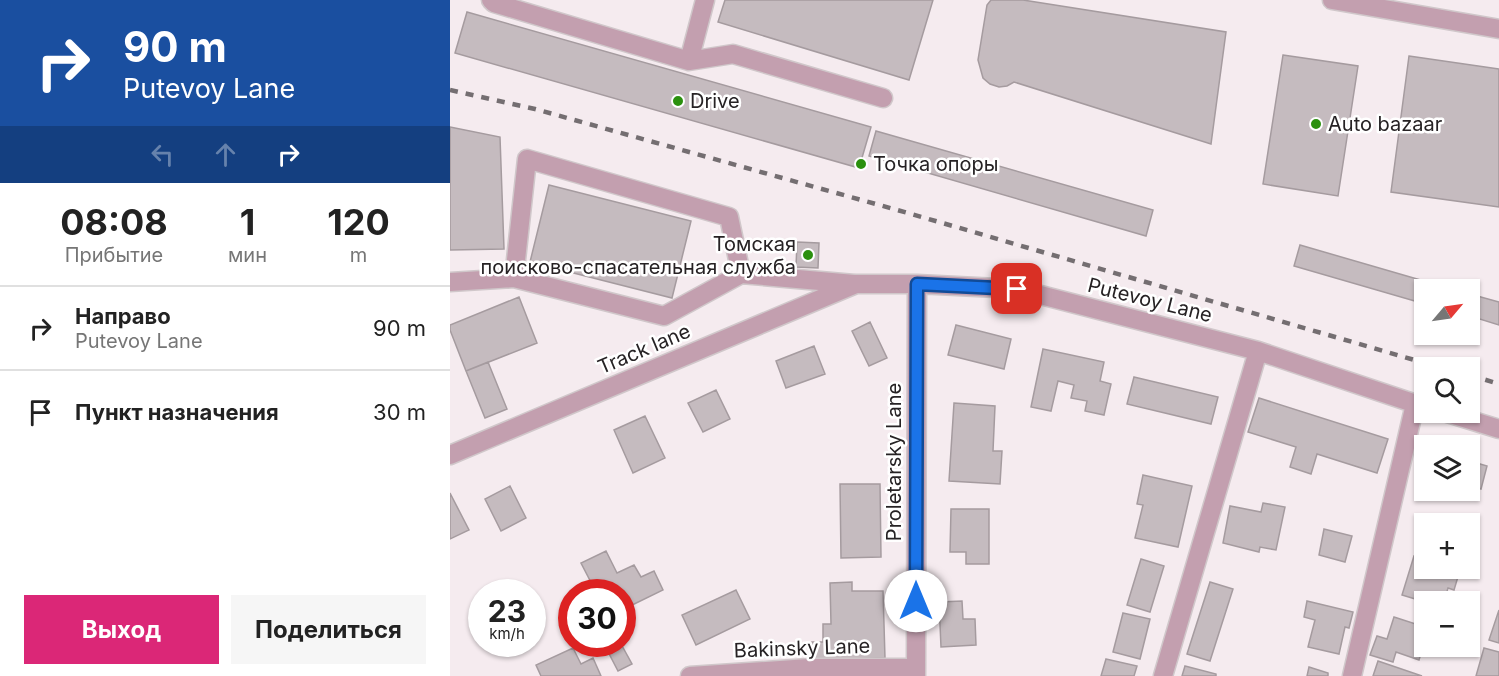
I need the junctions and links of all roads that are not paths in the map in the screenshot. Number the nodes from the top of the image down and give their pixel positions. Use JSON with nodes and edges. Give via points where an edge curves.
{"nodes":[{"id":1,"x":491,"y":0,"type":"edge"},
{"id":2,"x":705,"y":0,"type":"edge"},
{"id":3,"x":1332,"y":0,"type":"edge"},
{"id":4,"x":1414,"y":6,"type":"edge"},
{"id":5,"x":1499,"y":28,"type":"edge"},
{"id":6,"x":689,"y":61,"type":"junction"},
{"id":7,"x":883,"y":98,"type":"dead end"},
{"id":8,"x":741,"y":274,"type":"junction"},
{"id":9,"x":514,"y":278,"type":"junction"},
{"id":10,"x":450,"y":282,"type":"edge"},
{"id":11,"x":856,"y":284,"type":"junction"},
{"id":12,"x":917,"y":284,"type":"junction"},
{"id":13,"x":1258,"y":351,"type":"junction"},
{"id":14,"x":1414,"y":403,"type":"edge"},
{"id":15,"x":1415,"y":423,"type":"edge"},
{"id":16,"x":1480,"y":423,"type":"edge"},
{"id":17,"x":1499,"y":429,"type":"edge"},
{"id":18,"x":450,"y":455,"type":"edge"},
{"id":19,"x":916,"y":672,"type":"edge"},
{"id":20,"x":690,"y":676,"type":"edge"},
{"id":21,"x":1163,"y":676,"type":"edge"},
{"id":22,"x":1352,"y":676,"type":"edge"}],
"edges":[{"from":1,"to":6,"type":"street"},
{"from":2,"to":6,"type":"street"},
{"from":3,"to":4,"type":"street"},
{"from":4,"to":5,"type":"street"},
{"from":6,"to":7,"type":"street","via":[[733,54]]},
{"from":8,"to":9,"type":"street","via":[[664,316]]},
{"from":8,"to":9,"type":"street","via":[[729,217],[527,159]]},
{"from":8,"to":11,"type":"street","name":"Putevoy Lane"},
{"from":9,"to":10,"type":"street"},
{"from":11,"to":12,"type":"street","name":"Putevoy Lane"},
{"from":11,"to":18,"type":"street","name":"Track lane"},
{"from":12,"to":13,"type":"street","name":"Putevoy Lane","via":[[1017,289]]},
{"from":12,"to":19,"type":"street","name":"Proletarsky Lane"},
{"from":13,"to":14,"type":"street","name":"Putevoy Lane"},
{"from":13,"to":21,"type":"street"},
{"from":15,"to":22,"type":"street"},
{"from":16,"to":17,"type":"street"},
{"from":19,"to":20,"type":"street","name":"Bakinsky Lane","via":[[809,668]]}]}
